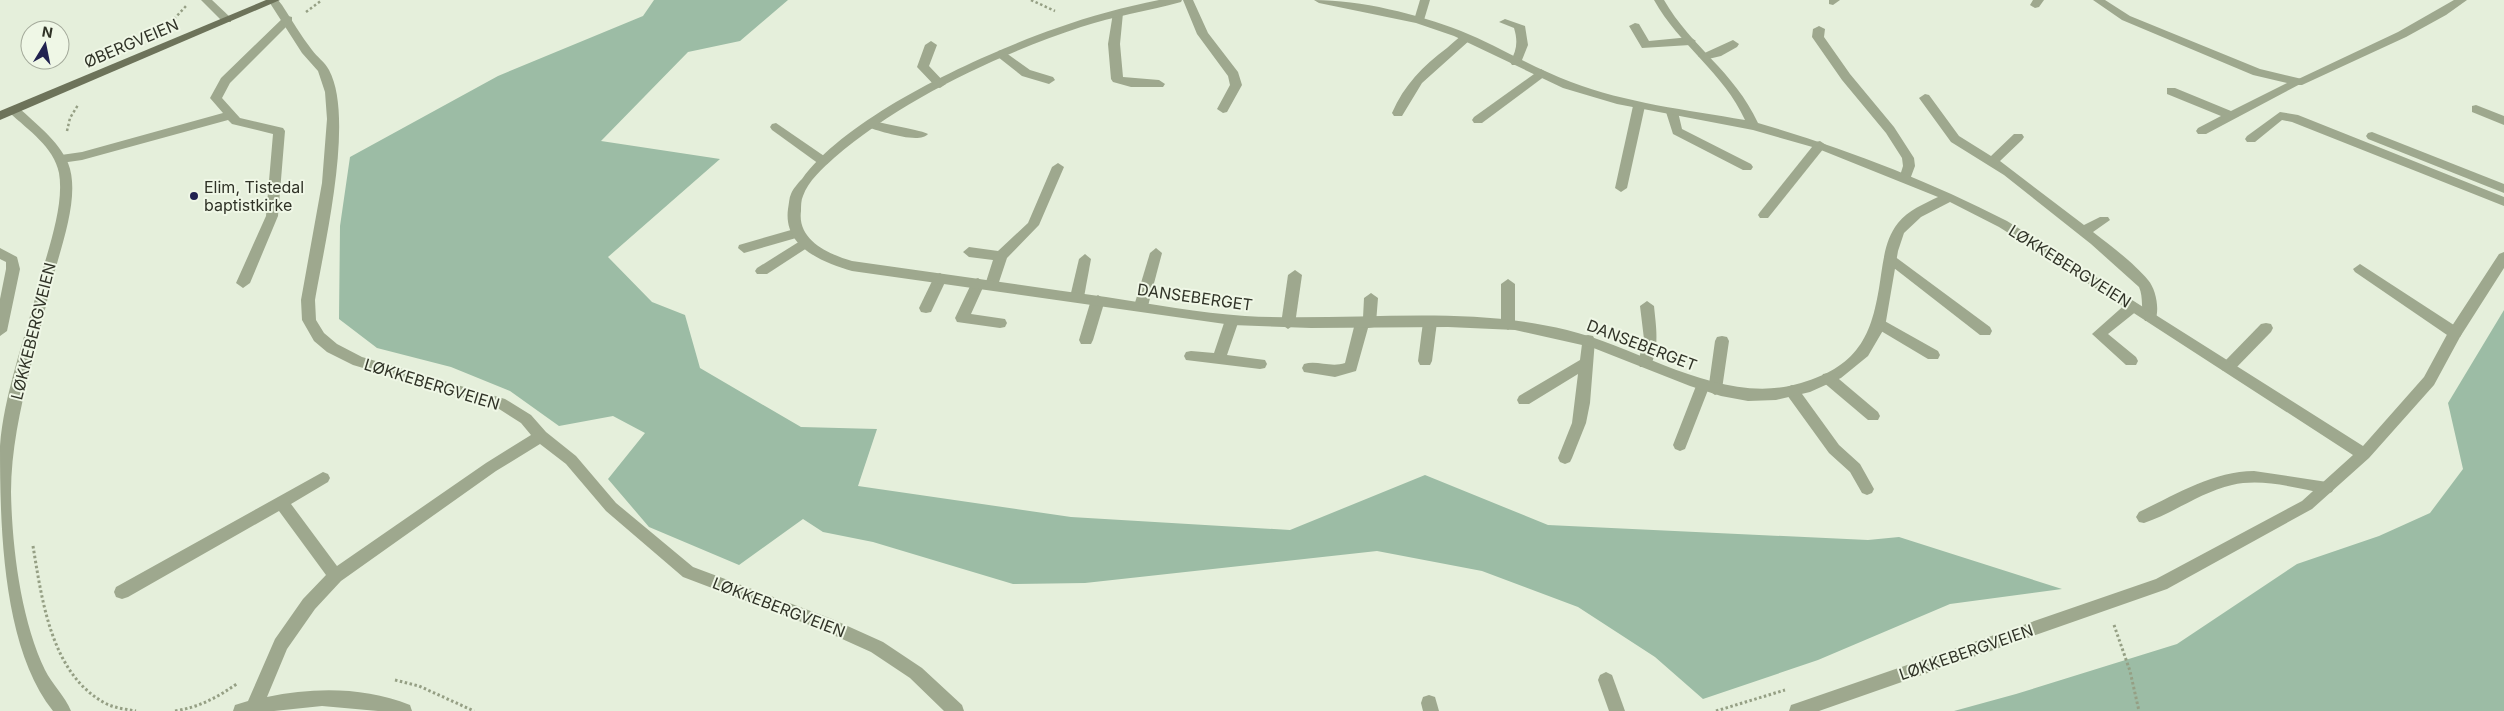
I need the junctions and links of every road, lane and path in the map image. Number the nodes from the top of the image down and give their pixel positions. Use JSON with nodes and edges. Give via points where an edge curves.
{"nodes":[{"id":1,"x":206,"y":0,"type":"edge"},
{"id":2,"x":274,"y":0,"type":"edge"},
{"id":3,"x":1177,"y":0,"type":"edge"},
{"id":4,"x":1188,"y":0,"type":"edge"},
{"id":5,"x":1319,"y":0,"type":"edge"},
{"id":6,"x":1425,"y":0,"type":"edge"},
{"id":7,"x":1658,"y":0,"type":"edge"},
{"id":8,"x":2098,"y":0,"type":"edge"},
{"id":9,"x":2462,"y":0,"type":"edge"},
{"id":10,"x":1118,"y":13,"type":"junction"},
{"id":11,"x":227,"y":20,"type":"junction"},
{"id":12,"x":288,"y":20,"type":"junction"},
{"id":13,"x":1419,"y":20,"type":"junction"},
{"id":14,"x":1504,"y":22,"type":"dead end"},
{"id":15,"x":1635,"y":26,"type":"dead end"},
{"id":16,"x":1819,"y":29,"type":"dead end"},
{"id":17,"x":1466,"y":38,"type":"junction"},
{"id":18,"x":1690,"y":41,"type":"junction"},
{"id":19,"x":1732,"y":44,"type":"dead end"},
{"id":20,"x":931,"y":45,"type":"dead end"},
{"id":21,"x":1002,"y":54,"type":"junction"},
{"id":22,"x":1704,"y":56,"type":"junction"},
{"id":23,"x":1516,"y":62,"type":"junction"},
{"id":24,"x":1541,"y":73,"type":"junction"},
{"id":25,"x":1049,"y":80,"type":"dead end"},
{"id":26,"x":2298,"y":82,"type":"junction"},
{"id":27,"x":940,"y":84,"type":"junction"},
{"id":28,"x":1159,"y":84,"type":"dead end"},
{"id":29,"x":2171,"y":91,"type":"dead end"},
{"id":30,"x":1925,"y":98,"type":"dead end"},
{"id":31,"x":81,"y":101,"type":"dead end"},
{"id":32,"x":1639,"y":106,"type":"junction"},
{"id":33,"x":1223,"y":109,"type":"dead end"},
{"id":34,"x":2476,"y":109,"type":"dead end"},
{"id":35,"x":14,"y":110,"type":"junction"},
{"id":36,"x":1672,"y":112,"type":"junction"},
{"id":37,"x":1398,"y":113,"type":"dead end"},
{"id":38,"x":231,"y":114,"type":"junction"},
{"id":39,"x":0,"y":116,"type":"edge"},
{"id":40,"x":2231,"y":116,"type":"junction"},
{"id":41,"x":1478,"y":120,"type":"dead end"},
{"id":42,"x":2504,"y":121,"type":"edge"},
{"id":43,"x":870,"y":124,"type":"junction"},
{"id":44,"x":1753,"y":126,"type":"junction"},
{"id":45,"x":776,"y":127,"type":"dead end"},
{"id":46,"x":2202,"y":131,"type":"dead end"},
{"id":47,"x":922,"y":134,"type":"dead end"},
{"id":48,"x":2372,"y":136,"type":"dead end"},
{"id":49,"x":2018,"y":137,"type":"dead end"},
{"id":50,"x":2251,"y":139,"type":"dead end"},
{"id":51,"x":1820,"y":145,"type":"junction"},
{"id":52,"x":82,"y":156,"type":"junction"},
{"id":53,"x":61,"y":159,"type":"junction"},
{"id":54,"x":823,"y":161,"type":"junction"},
{"id":55,"x":1992,"y":161,"type":"junction"},
{"id":56,"x":1058,"y":167,"type":"dead end"},
{"id":57,"x":1747,"y":167,"type":"dead end"},
{"id":58,"x":2488,"y":170,"type":"dead end"},
{"id":59,"x":2478,"y":178,"type":"junction"},
{"id":60,"x":1905,"y":179,"type":"junction"},
{"id":61,"x":1621,"y":188,"type":"dead end"},
{"id":62,"x":2504,"y":189,"type":"edge"},
{"id":63,"x":1950,"y":197,"type":"junction"},
{"id":64,"x":2504,"y":202,"type":"edge"},
{"id":65,"x":1764,"y":216,"type":"dead end"},
{"id":66,"x":2104,"y":220,"type":"dead end"},
{"id":67,"x":2084,"y":231,"type":"junction"},
{"id":68,"x":802,"y":238,"type":"junction"},
{"id":69,"x":744,"y":248,"type":"dead end"},
{"id":70,"x":969,"y":252,"type":"dead end"},
{"id":71,"x":0,"y":253,"type":"edge"},
{"id":72,"x":1156,"y":253,"type":"dead end"},
{"id":73,"x":1001,"y":256,"type":"junction"},
{"id":74,"x":2504,"y":257,"type":"edge"},
{"id":75,"x":1890,"y":258,"type":"junction"},
{"id":76,"x":1085,"y":259,"type":"dead end"},
{"id":77,"x":2360,"y":268,"type":"dead end"},
{"id":78,"x":762,"y":271,"type":"dead end"},
{"id":79,"x":1295,"y":275,"type":"dead end"},
{"id":80,"x":940,"y":278,"type":"junction"},
{"id":81,"x":243,"y":283,"type":"dead end"},
{"id":82,"x":985,"y":284,"type":"junction"},
{"id":83,"x":1508,"y":284,"type":"dead end"},
{"id":84,"x":1077,"y":297,"type":"junction"},
{"id":85,"x":1371,"y":298,"type":"dead end"},
{"id":86,"x":1098,"y":300,"type":"junction"},
{"id":87,"x":1141,"y":306,"type":"junction"},
{"id":88,"x":1647,"y":306,"type":"dead end"},
{"id":89,"x":2133,"y":306,"type":"junction"},
{"id":90,"x":926,"y":308,"type":"dead end"},
{"id":91,"x":2150,"y":317,"type":"junction"},
{"id":92,"x":1232,"y":320,"type":"junction"},
{"id":93,"x":1430,"y":322,"type":"junction"},
{"id":94,"x":1000,"y":323,"type":"dead end"},
{"id":95,"x":1366,"y":323,"type":"junction"},
{"id":96,"x":1288,"y":324,"type":"junction"},
{"id":97,"x":1508,"y":324,"type":"junction"},
{"id":98,"x":1880,"y":324,"type":"junction"},
{"id":99,"x":2266,"y":328,"type":"dead end"},
{"id":100,"x":0,"y":331,"type":"edge"},
{"id":101,"x":1985,"y":331,"type":"dead end"},
{"id":102,"x":2455,"y":333,"type":"junction"},
{"id":103,"x":1086,"y":340,"type":"dead end"},
{"id":104,"x":1588,"y":340,"type":"junction"},
{"id":105,"x":1722,"y":341,"type":"dead end"},
{"id":106,"x":1933,"y":354,"type":"dead end"},
{"id":107,"x":1191,"y":356,"type":"dead end"},
{"id":108,"x":1219,"y":359,"type":"junction"},
{"id":109,"x":2131,"y":360,"type":"dead end"},
{"id":110,"x":1425,"y":361,"type":"dead end"},
{"id":111,"x":1586,"y":363,"type":"junction"},
{"id":112,"x":1645,"y":363,"type":"junction"},
{"id":113,"x":1260,"y":364,"type":"dead end"},
{"id":114,"x":2228,"y":367,"type":"junction"},
{"id":115,"x":1308,"y":368,"type":"dead end"},
{"id":116,"x":1828,"y":378,"type":"junction"},
{"id":117,"x":1709,"y":388,"type":"junction"},
{"id":118,"x":1792,"y":391,"type":"junction"},
{"id":119,"x":1524,"y":400,"type":"dead end"},
{"id":120,"x":1873,"y":416,"type":"dead end"},
{"id":121,"x":541,"y":436,"type":"junction"},
{"id":122,"x":1680,"y":444,"type":"dead end"},
{"id":123,"x":2364,"y":454,"type":"junction"},
{"id":124,"x":1565,"y":458,"type":"dead end"},
{"id":125,"x":323,"y":478,"type":"dead end"},
{"id":126,"x":2327,"y":488,"type":"junction"},
{"id":127,"x":1867,"y":489,"type":"dead end"},
{"id":128,"x":280,"y":502,"type":"junction"},
{"id":129,"x":2144,"y":518,"type":"dead end"},
{"id":130,"x":33,"y":544,"type":"dead end"},
{"id":131,"x":4,"y":560,"type":"edge"},
{"id":132,"x":335,"y":576,"type":"junction"},
{"id":133,"x":122,"y":592,"type":"dead end"},
{"id":134,"x":2106,"y":604,"type":"junction"},
{"id":135,"x":1606,"y":680,"type":"dead end"},
{"id":136,"x":248,"y":709,"type":"edge"},
{"id":137,"x":63,"y":711,"type":"edge"},
{"id":138,"x":136,"y":711,"type":"edge"},
{"id":139,"x":404,"y":711,"type":"edge"},
{"id":140,"x":956,"y":711,"type":"edge"},
{"id":141,"x":1617,"y":711,"type":"edge"},
{"id":142,"x":1797,"y":711,"type":"edge"},
{"id":143,"x":2139,"y":711,"type":"edge"}],
"edges":[{"from":1,"to":11,"type":"street"},
{"from":2,"to":11,"type":"main road","name":"ØBERGVEIEN"},
{"from":2,"to":12,"type":"street","name":"LØKKEBERGVEIEN"},
{"from":3,"to":10,"type":"street"},
{"from":4,"to":33,"type":"street","via":[[1203,34],[1234,75],[1236,85]]},
{"from":5,"to":13,"type":"street"},
{"from":6,"to":13,"type":"street"},
{"from":7,"to":18,"type":"street"},
{"from":8,"to":26,"type":"street","via":[[2126,18],[2257,72]]},
{"from":9,"to":26,"type":"street","via":[[2428,23]]},
{"from":10,"to":21,"type":"street"},
{"from":10,"to":28,"type":"street","via":[[1114,44],[1118,79],[1131,84]]},
{"from":11,"to":35,"type":"main road","name":"ØBERGVEIEN"},
{"from":12,"to":38,"type":"street","via":[[225,81],[216,98]]},
{"from":12,"to":121,"type":"street","name":"LØKKEBERGVEIEN","via":[[312,58],[324,70],[332,94],[330,174],[308,300],[309,320],[318,337],[358,361],[500,402],[526,419]]},
{"from":13,"to":17,"type":"street"},
{"from":14,"to":23,"type":"street","via":[[1519,26],[1523,51]]},
{"from":15,"to":18,"type":"street","via":[[1646,45]]},
{"from":16,"to":60,"type":"lane","via":[[1818,37],[1834,61],[1890,130],[1908,158]]},
{"from":17,"to":23,"type":"street"},
{"from":17,"to":37,"type":"street","via":[[1432,65],[1404,97]]},
{"from":18,"to":22,"type":"street"},
{"from":19,"to":22,"type":"street"},
{"from":20,"to":27,"type":"street","via":[[923,67]]},
{"from":21,"to":25,"type":"street","via":[[1026,73]]},
{"from":21,"to":27,"type":"street"},
{"from":22,"to":44,"type":"street","via":[[1732,87]]},
{"from":23,"to":24,"type":"street"},
{"from":24,"to":32,"type":"street"},
{"from":24,"to":41,"type":"street"},
{"from":26,"to":40,"type":"street"},
{"from":27,"to":43,"type":"street"},
{"from":29,"to":40,"type":"lane"},
{"from":30,"to":55,"type":"street","via":[[1955,139]]},
{"from":31,"to":52,"type":"path","via":[[66,129]]},
{"from":32,"to":36,"type":"street"},
{"from":32,"to":61,"type":"street"},
{"from":34,"to":42,"type":"street"},
{"from":35,"to":39,"type":"main road","name":"ØBERGVEIEN"},
{"from":35,"to":53,"type":"street","name":"LØKKEBERGVEIEN"},
{"from":36,"to":44,"type":"street"},
{"from":36,"to":57,"type":"street","via":[[1677,131]]},
{"from":38,"to":52,"type":"lane"},
{"from":38,"to":81,"type":"street","via":[[236,121],[279,131],[272,216]]},
{"from":40,"to":46,"type":"street"},
{"from":43,"to":47,"type":"street"},
{"from":43,"to":54,"type":"street"},
{"from":44,"to":51,"type":"street","name":"LØKKEBERGVEIEN"},
{"from":45,"to":54,"type":"street"},
{"from":48,"to":59,"type":"street"},
{"from":49,"to":55,"type":"street"},
{"from":50,"to":64,"type":"street","via":[[2280,116],[2294,118]]},
{"from":51,"to":60,"type":"street","name":"LØKKEBERGVEIEN"},
{"from":51,"to":65,"type":"street"},
{"from":52,"to":53,"type":"lane"},
{"from":53,"to":131,"type":"street","name":"LØKKEBERGVEIEN","via":[[66,188],[62,214],[15,402],[6,456]]},
{"from":54,"to":68,"type":"street","via":[[806,178],[792,206],[793,219]]},
{"from":55,"to":67,"type":"street"},
{"from":56,"to":73,"type":"street","via":[[1033,226]]},
{"from":58,"to":59,"type":"street"},
{"from":59,"to":62,"type":"street"},
{"from":60,"to":63,"type":"street","name":"LØKKEBERGVEIEN"},
{"from":63,"to":75,"type":"street","name":"DANSEBERGET","via":[[1916,213],[1901,227],[1892,243]]},
{"from":63,"to":89,"type":"street","name":"LØKKEBERGVEIEN","via":[[2003,224]]},
{"from":66,"to":67,"type":"street"},
{"from":67,"to":91,"type":"street","via":[[2144,284],[2149,294]]},
{"from":68,"to":69,"type":"street"},
{"from":68,"to":78,"type":"street"},
{"from":68,"to":80,"type":"street","name":"DANSEBERGET","via":[[822,256],[843,264]]},
{"from":70,"to":73,"type":"street"},
{"from":71,"to":100,"type":"street","via":[[12,260],[13,269]]},
{"from":72,"to":87,"type":"street"},
{"from":73,"to":82,"type":"street"},
{"from":74,"to":102,"type":"street","name":"LØKKEBERGVEIEN"},
{"from":75,"to":98,"type":"street","name":"DANSEBERGET"},
{"from":75,"to":101,"type":"street"},
{"from":76,"to":84,"type":"street"},
{"from":77,"to":102,"type":"street"},
{"from":79,"to":96,"type":"lane"},
{"from":80,"to":82,"type":"street","name":"DANSEBERGET"},
{"from":80,"to":90,"type":"lane"},
{"from":82,"to":84,"type":"street","name":"DANSEBERGET"},
{"from":82,"to":94,"type":"street","via":[[962,318]]},
{"from":83,"to":97,"type":"street"},
{"from":84,"to":86,"type":"street","name":"DANSEBERGET"},
{"from":85,"to":95,"type":"street"},
{"from":86,"to":87,"type":"street","name":"DANSEBERGET"},
{"from":86,"to":103,"type":"street"},
{"from":87,"to":92,"type":"street","name":"DANSEBERGET"},
{"from":88,"to":112,"type":"street","via":[[1651,339]]},
{"from":89,"to":91,"type":"street","name":"LØKKEBERGVEIEN"},
{"from":89,"to":109,"type":"street","via":[[2099,334]]},
{"from":91,"to":114,"type":"street","name":"LØKKEBERGVEIEN"},
{"from":92,"to":96,"type":"street","name":"DANSEBERGET"},
{"from":92,"to":108,"type":"street"},
{"from":93,"to":95,"type":"street","name":"DANSEBERGET"},
{"from":93,"to":97,"type":"street","name":"DANSEBERGET"},
{"from":93,"to":110,"type":"street"},
{"from":95,"to":96,"type":"street","name":"DANSEBERGET"},
{"from":95,"to":115,"type":"street","via":[[1350,367],[1335,372]]},
{"from":97,"to":104,"type":"street","name":"DANSEBERGET"},
{"from":98,"to":106,"type":"street"},
{"from":98,"to":116,"type":"street","name":"DANSEBERGET","via":[[1862,353]]},
{"from":99,"to":114,"type":"street"},
{"from":102,"to":123,"type":"street","name":"LØKKEBERGVEIEN","via":[[2429,381]]},
{"from":104,"to":111,"type":"street"},
{"from":104,"to":112,"type":"street","name":"DANSEBERGET"},
{"from":105,"to":117,"type":"street"},
{"from":107,"to":108,"type":"street"},
{"from":108,"to":113,"type":"street"},
{"from":111,"to":119,"type":"street"},
{"from":111,"to":124,"type":"street","via":[[1579,423]]},
{"from":112,"to":117,"type":"street","name":"DANSEBERGET"},
{"from":114,"to":123,"type":"street","name":"LØKKEBERGVEIEN"},
{"from":116,"to":118,"type":"street","name":"DANSEBERGET"},
{"from":116,"to":120,"type":"street"},
{"from":117,"to":118,"type":"street","name":"DANSEBERGET","via":[[1760,396]]},
{"from":117,"to":122,"type":"street"},
{"from":118,"to":127,"type":"street","via":[[1834,449],[1855,468]]},
{"from":121,"to":132,"type":"street"},
{"from":121,"to":140,"type":"street","name":"LØKKEBERGVEIEN","via":[[571,460],[611,507],[688,572],[826,624],[877,647],[916,673]]},
{"from":123,"to":126,"type":"street","name":"LØKKEBERGVEIEN"},
{"from":125,"to":128,"type":"street"},
{"from":126,"to":129,"type":"street","via":[[2242,477],[2206,488]]},
{"from":126,"to":134,"type":"street","name":"LØKKEBERGVEIEN","via":[[2307,505],[2161,584]]},
{"from":128,"to":132,"type":"street"},
{"from":128,"to":133,"type":"street"},
{"from":130,"to":138,"type":"path","via":[[49,622],[74,676],[103,702]]},
{"from":131,"to":137,"type":"street","name":"LØKKEBERGVEIEN","via":[[23,631],[40,676]]},
{"from":132,"to":136,"type":"street","via":[[309,604],[281,644]]},
{"from":134,"to":142,"type":"street","name":"LØKKEBERGVEIEN"},
{"from":134,"to":143,"type":"path","via":[[2130,671]]},
{"from":135,"to":141,"type":"street"},
{"from":136,"to":139,"type":"street","via":[[306,699],[336,698]]}]}
